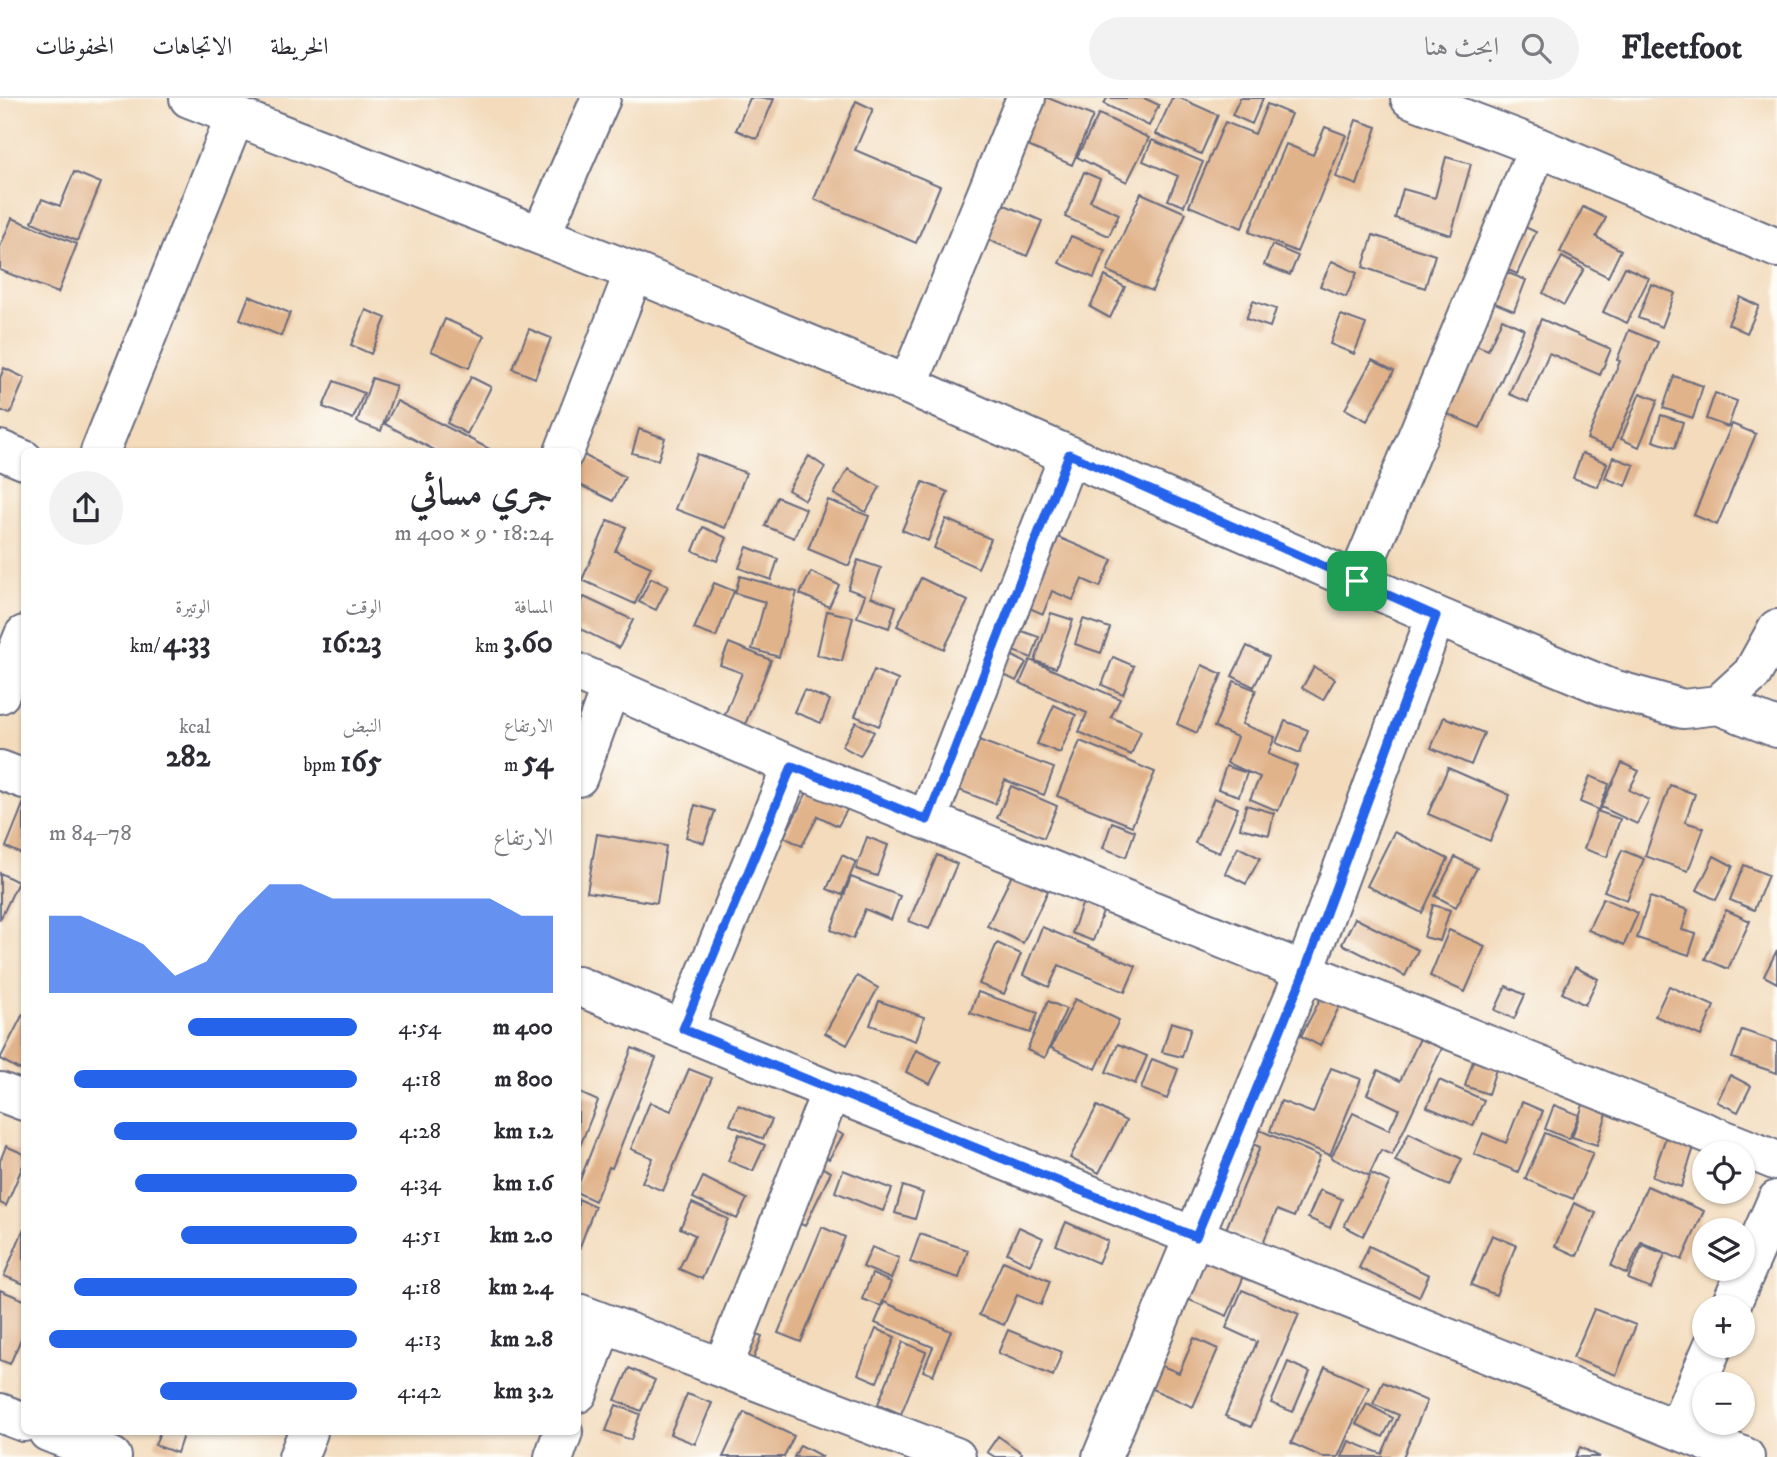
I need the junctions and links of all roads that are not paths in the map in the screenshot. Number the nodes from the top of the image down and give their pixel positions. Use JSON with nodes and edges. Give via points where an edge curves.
{"nodes":[{"id":1,"x":189,"y":98,"type":"edge"},
{"id":2,"x":601,"y":98,"type":"edge"},
{"id":3,"x":1026,"y":98,"type":"edge"},
{"id":4,"x":1416,"y":99,"type":"edge"},
{"id":5,"x":235,"y":117,"type":"junction"},
{"id":6,"x":1538,"y":147,"type":"junction"},
{"id":7,"x":541,"y":235,"type":"junction"},
{"id":8,"x":1777,"y":248,"type":"edge"},
{"id":9,"x":634,"y":272,"type":"junction"},
{"id":10,"x":908,"y":385,"type":"junction"},
{"id":11,"x":102,"y":448,"type":"edge"},
{"id":12,"x":566,"y":448,"type":"edge"},
{"id":13,"x":0,"y":450,"type":"edge"},
{"id":14,"x":1069,"y":454,"type":"junction"},
{"id":15,"x":21,"y":459,"type":"edge"},
{"id":16,"x":1357,"y":581,"type":"junction"},
{"id":17,"x":1436,"y":616,"type":"junction"},
{"id":18,"x":1777,"y":629,"type":"edge"},
{"id":19,"x":21,"y":642,"type":"edge"},
{"id":20,"x":594,"y":680,"type":"edge"},
{"id":21,"x":0,"y":694,"type":"edge"},
{"id":22,"x":1718,"y":705,"type":"junction"},
{"id":23,"x":1777,"y":728,"type":"edge"},
{"id":24,"x":581,"y":759,"type":"edge"},
{"id":25,"x":792,"y":766,"type":"junction"},
{"id":26,"x":0,"y":770,"type":"edge"},
{"id":27,"x":21,"y":778,"type":"edge"},
{"id":28,"x":927,"y":820,"type":"junction"},
{"id":29,"x":1305,"y":970,"type":"junction"},
{"id":30,"x":581,"y":987,"type":"edge"},
{"id":31,"x":683,"y":1029,"type":"junction"},
{"id":32,"x":831,"y":1091,"type":"junction"},
{"id":33,"x":0,"y":1092,"type":"edge"},
{"id":34,"x":21,"y":1100,"type":"edge"},
{"id":35,"x":1777,"y":1161,"type":"edge"},
{"id":36,"x":1777,"y":1200,"type":"edge"},
{"id":37,"x":1196,"y":1237,"type":"junction"},
{"id":38,"x":1735,"y":1295,"type":"edge"},
{"id":39,"x":590,"y":1318,"type":"edge"},
{"id":40,"x":1708,"y":1358,"type":"edge"},
{"id":41,"x":723,"y":1367,"type":"junction"},
{"id":42,"x":581,"y":1374,"type":"edge"},
{"id":43,"x":0,"y":1413,"type":"edge"},
{"id":44,"x":21,"y":1421,"type":"edge"},
{"id":45,"x":1677,"y":1429,"type":"junction"},
{"id":46,"x":56,"y":1435,"type":"edge"},
{"id":47,"x":307,"y":1435,"type":"edge"},
{"id":48,"x":563,"y":1435,"type":"edge"},
{"id":49,"x":111,"y":1457,"type":"edge"},
{"id":50,"x":298,"y":1457,"type":"edge"},
{"id":51,"x":554,"y":1457,"type":"edge"},
{"id":52,"x":956,"y":1457,"type":"edge"},
{"id":53,"x":1102,"y":1457,"type":"edge"},
{"id":54,"x":1745,"y":1457,"type":"edge"}],
"edges":[{"from":1,"to":5,"type":"street"},
{"from":2,"to":7,"type":"street"},
{"from":3,"to":10,"type":"street"},
{"from":4,"to":6,"type":"street"},
{"from":5,"to":7,"type":"street"},
{"from":5,"to":11,"type":"street"},
{"from":6,"to":8,"type":"street"},
{"from":6,"to":16,"type":"street"},
{"from":7,"to":9,"type":"street"},
{"from":9,"to":10,"type":"street"},
{"from":9,"to":12,"type":"street"},
{"from":10,"to":14,"type":"street"},
{"from":13,"to":15,"type":"street"},
{"from":14,"to":16,"type":"street"},
{"from":14,"to":28,"type":"street"},
{"from":16,"to":17,"type":"street"},
{"from":17,"to":22,"type":"street","via":[[1609,688],[1683,709]]},
{"from":17,"to":29,"type":"street"},
{"from":18,"to":22,"type":"street","via":[[1752,674]]},
{"from":19,"to":21,"type":"street"},
{"from":20,"to":24,"type":"street"},
{"from":20,"to":25,"type":"street"},
{"from":22,"to":23,"type":"street"},
{"from":25,"to":28,"type":"street"},
{"from":25,"to":31,"type":"street"},
{"from":26,"to":27,"type":"street"},
{"from":28,"to":29,"type":"street"},
{"from":29,"to":35,"type":"street"},
{"from":29,"to":37,"type":"street"},
{"from":30,"to":31,"type":"street"},
{"from":31,"to":32,"type":"street"},
{"from":32,"to":37,"type":"street"},
{"from":32,"to":41,"type":"street"},
{"from":33,"to":34,"type":"street"},
{"from":36,"to":38,"type":"street"},
{"from":37,"to":45,"type":"street"},
{"from":37,"to":53,"type":"street"},
{"from":39,"to":41,"type":"street"},
{"from":39,"to":42,"type":"street"},
{"from":40,"to":45,"type":"street"},
{"from":41,"to":52,"type":"street"},
{"from":43,"to":44,"type":"street"},
{"from":45,"to":54,"type":"street"},
{"from":46,"to":49,"type":"street"},
{"from":47,"to":50,"type":"street"},
{"from":48,"to":51,"type":"street"}]}
